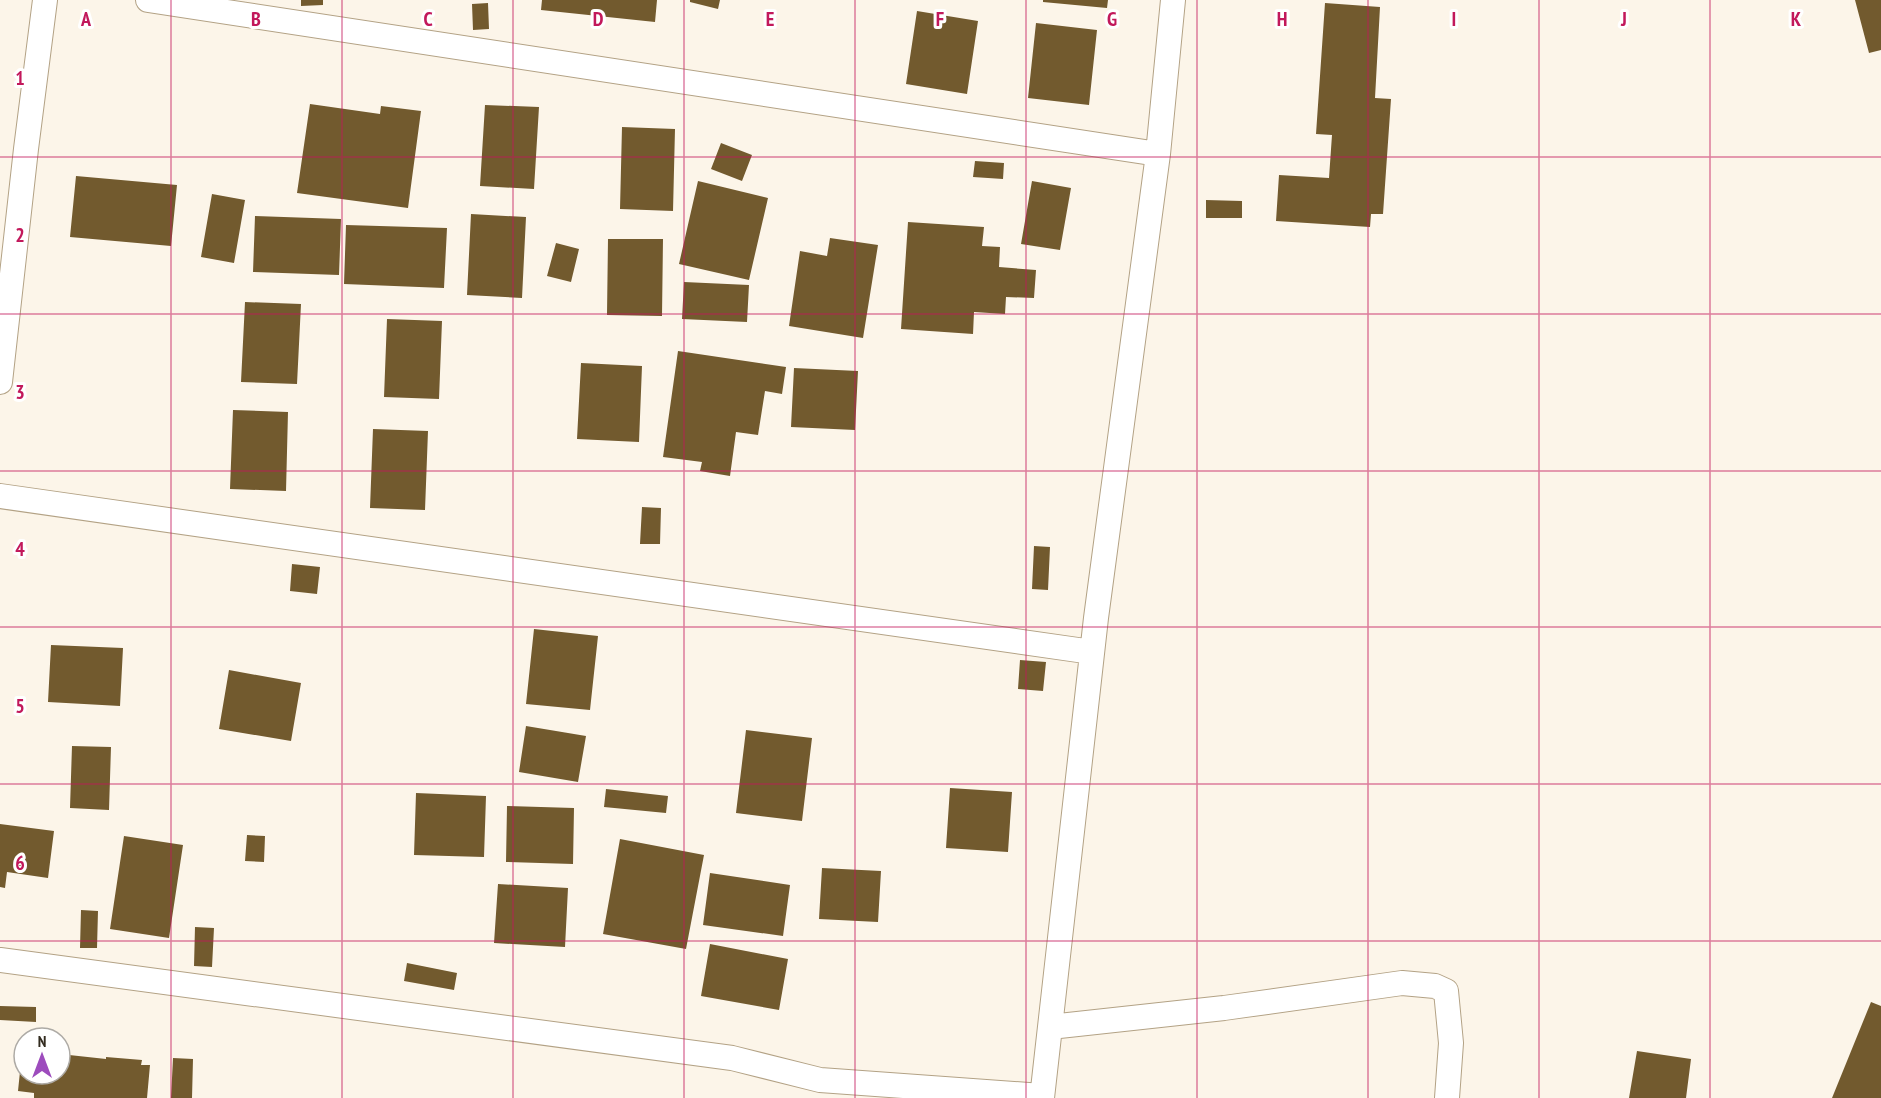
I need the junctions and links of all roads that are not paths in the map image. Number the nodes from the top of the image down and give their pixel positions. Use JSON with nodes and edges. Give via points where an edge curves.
{"nodes":[{"id":1,"x":45,"y":0,"type":"edge"},
{"id":2,"x":148,"y":0,"type":"edge"},
{"id":3,"x":1173,"y":0,"type":"edge"},
{"id":4,"x":261,"y":8,"type":"edge"},
{"id":5,"x":1158,"y":154,"type":"junction"},
{"id":6,"x":0,"y":382,"type":"edge"},
{"id":7,"x":0,"y":496,"type":"edge"},
{"id":8,"x":1092,"y":652,"type":"junction"},
{"id":9,"x":0,"y":960,"type":"edge"},
{"id":10,"x":1050,"y":1027,"type":"junction"},
{"id":11,"x":1042,"y":1097,"type":"edge"},
{"id":12,"x":1447,"y":1098,"type":"edge"}],
"edges":[{"from":1,"to":6,"type":"street"},
{"from":2,"to":4,"type":"street"},
{"from":3,"to":5,"type":"street"},
{"from":4,"to":5,"type":"street"},
{"from":5,"to":8,"type":"street"},
{"from":7,"to":8,"type":"street"},
{"from":8,"to":10,"type":"street"},
{"from":9,"to":11,"type":"street","via":[[732,1058],[820,1080]]},
{"from":10,"to":11,"type":"street"},
{"from":10,"to":12,"type":"street","via":[[1402,983],[1435,986],[1446,991],[1451,1043]]}]}
